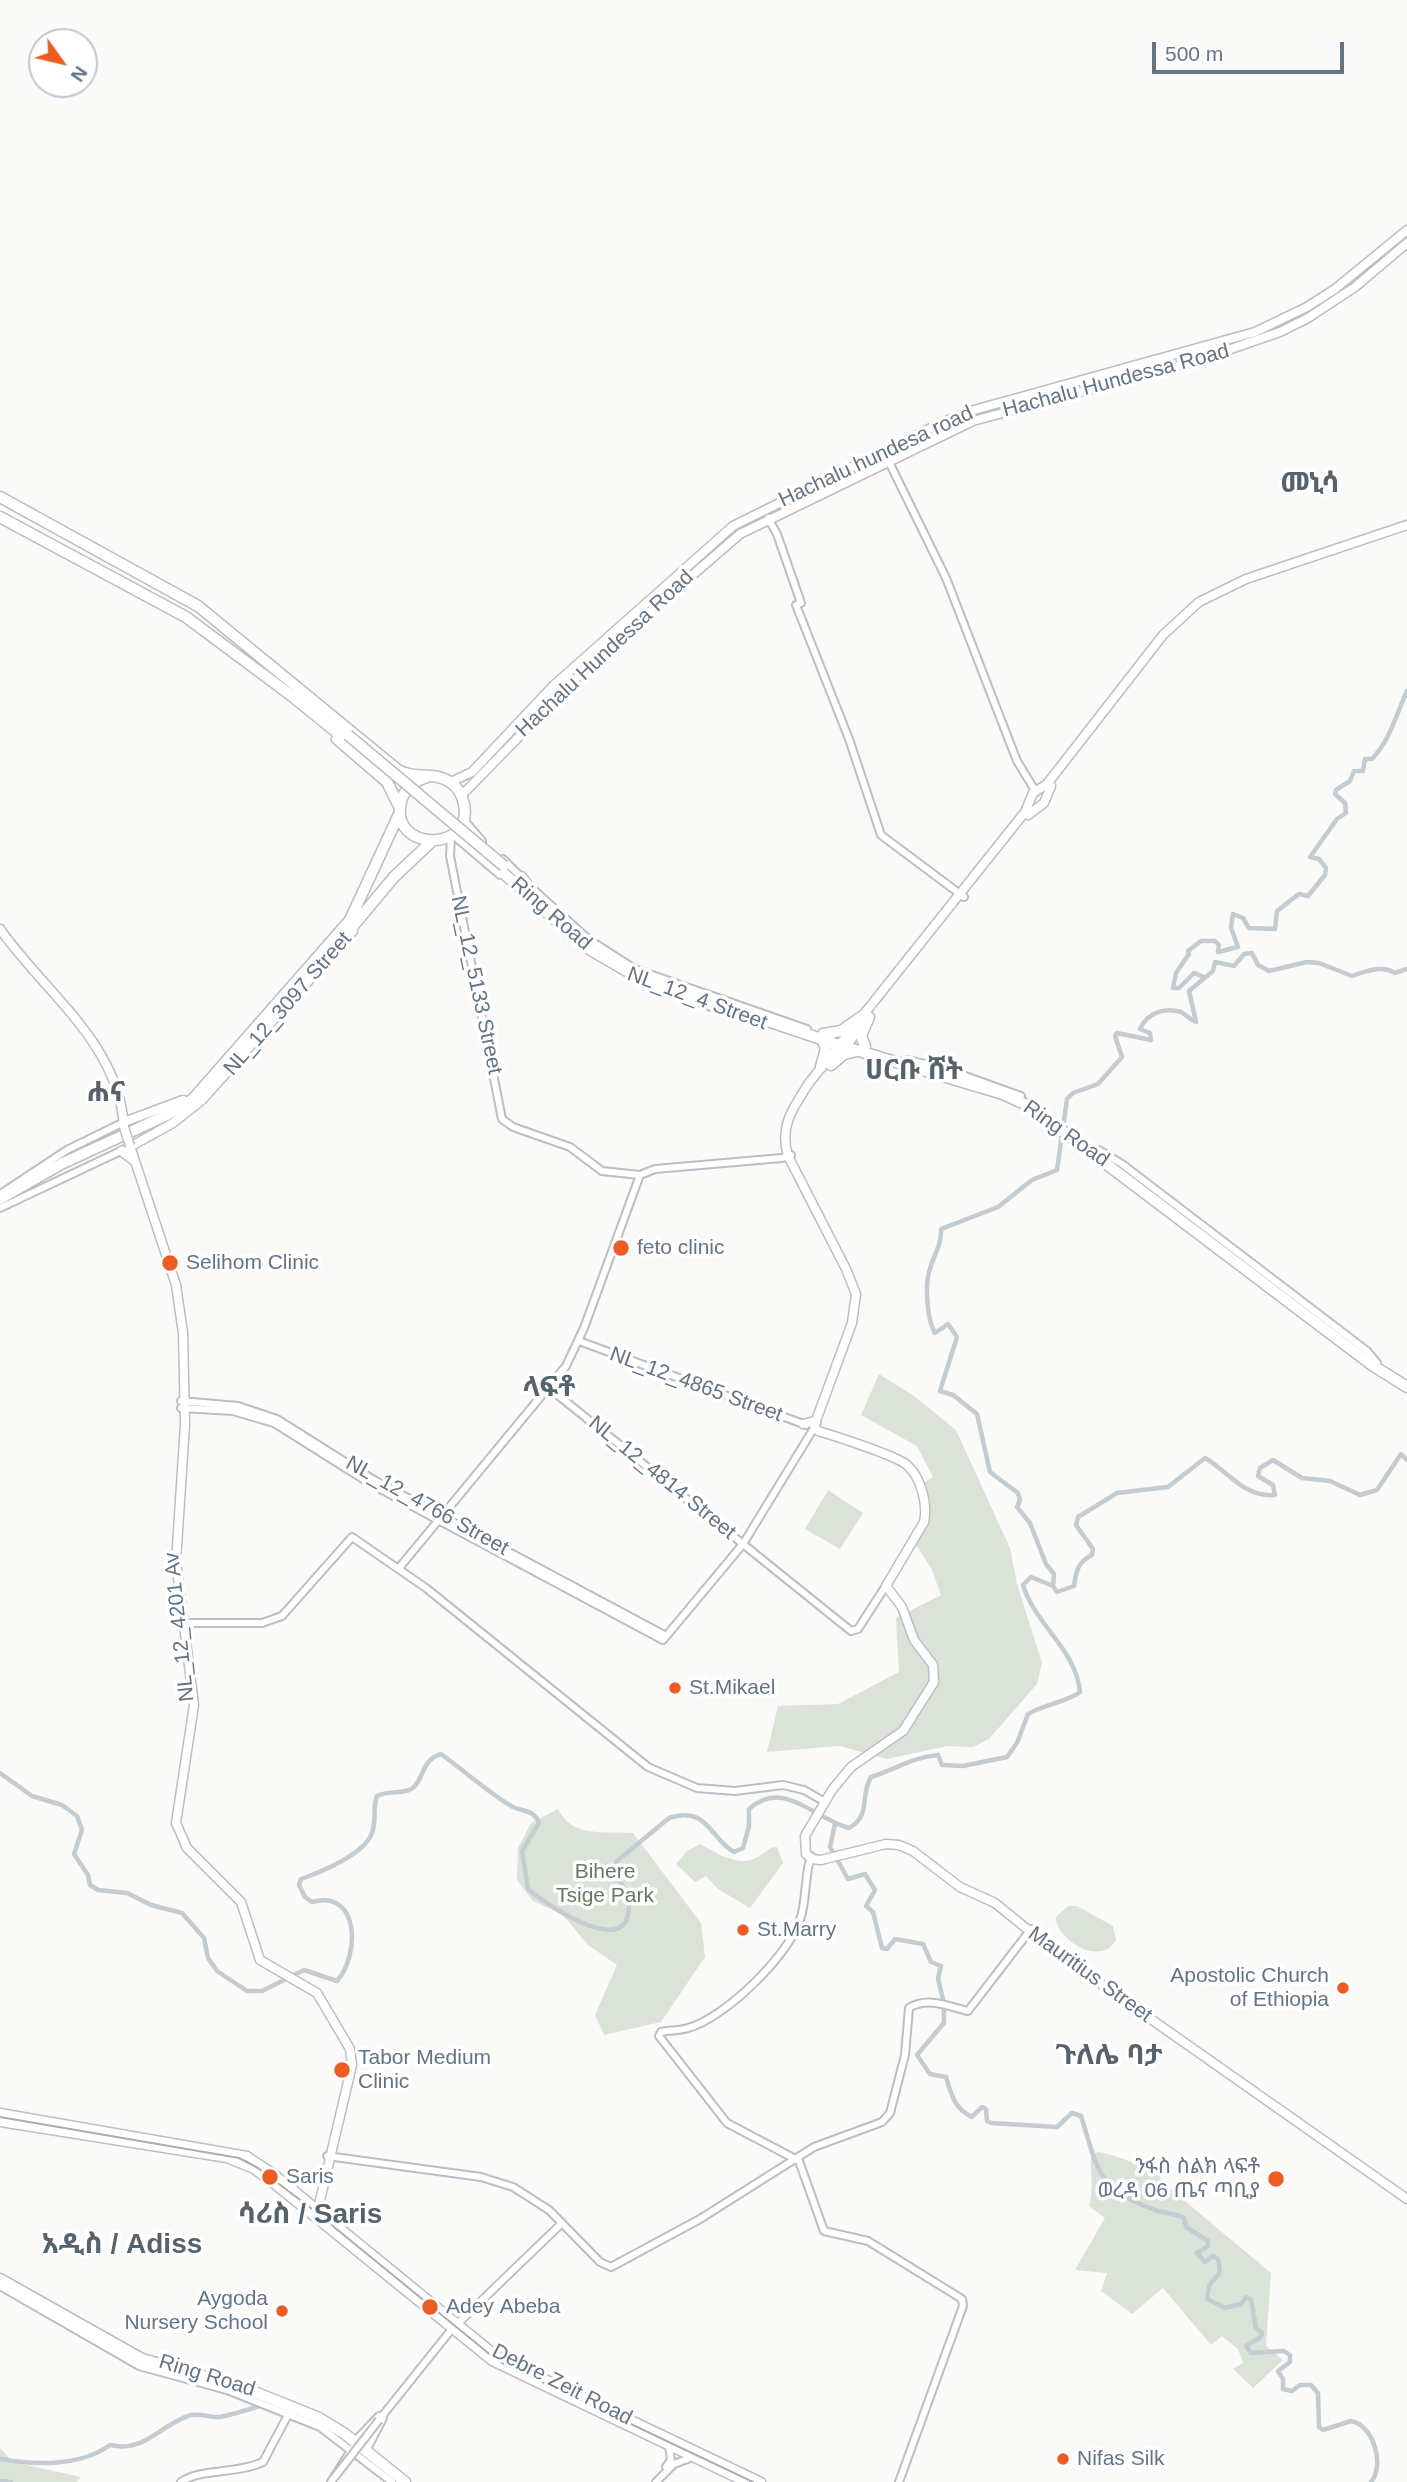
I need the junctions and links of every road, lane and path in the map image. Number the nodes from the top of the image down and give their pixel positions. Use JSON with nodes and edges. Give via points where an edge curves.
{"nodes":[{"id":1,"x":1407,"y":230,"type":"edge"},
{"id":2,"x":1407,"y":243,"type":"edge"},
{"id":3,"x":1384,"y":251,"type":"junction"},
{"id":4,"x":1387,"y":260,"type":"junction"},
{"id":5,"x":1073,"y":382,"type":"junction"},
{"id":6,"x":1073,"y":393,"type":"junction"},
{"id":7,"x":992,"y":405,"type":"junction"},
{"id":8,"x":995,"y":415,"type":"junction"},
{"id":9,"x":883,"y":452,"type":"junction"},
{"id":10,"x":888,"y":460,"type":"junction"},
{"id":11,"x":0,"y":497,"type":"edge"},
{"id":12,"x":0,"y":517,"type":"edge"},
{"id":13,"x":768,"y":518,"type":"junction"},
{"id":14,"x":1407,"y":527,"type":"edge"},
{"id":15,"x":690,"y":568,"type":"junction"},
{"id":16,"x":229,"y":649,"type":"junction"},
{"id":17,"x":590,"y":658,"type":"junction"},
{"id":18,"x":269,"y":665,"type":"junction"},
{"id":19,"x":346,"y":737,"type":"junction"},
{"id":20,"x":427,"y":777,"type":"junction"},
{"id":21,"x":451,"y":782,"type":"junction"},
{"id":22,"x":461,"y":795,"type":"junction"},
{"id":23,"x":1037,"y":797,"type":"junction"},
{"id":24,"x":400,"y":810,"type":"junction"},
{"id":25,"x":463,"y":819,"type":"junction"},
{"id":26,"x":444,"y":838,"type":"junction"},
{"id":27,"x":465,"y":845,"type":"junction"},
{"id":28,"x":450,"y":852,"type":"junction"},
{"id":29,"x":407,"y":865,"type":"junction"},
{"id":30,"x":521,"y":877,"type":"junction"},
{"id":31,"x":513,"y":886,"type":"junction"},
{"id":32,"x":962,"y":896,"type":"junction"},
{"id":33,"x":535,"y":897,"type":"junction"},
{"id":34,"x":0,"y":929,"type":"edge"},
{"id":35,"x":0,"y":936,"type":"edge"},
{"id":36,"x":335,"y":937,"type":"junction"},
{"id":37,"x":14,"y":951,"type":"junction"},
{"id":38,"x":867,"y":1016,"type":"junction"},
{"id":39,"x":83,"y":1031,"type":"junction"},
{"id":40,"x":806,"y":1031,"type":"junction"},
{"id":41,"x":822,"y":1036,"type":"junction"},
{"id":42,"x":845,"y":1043,"type":"junction"},
{"id":43,"x":864,"y":1049,"type":"junction"},
{"id":44,"x":826,"y":1066,"type":"junction"},
{"id":45,"x":125,"y":1124,"type":"junction"},
{"id":46,"x":129,"y":1147,"type":"junction"},
{"id":47,"x":789,"y":1156,"type":"junction"},
{"id":48,"x":134,"y":1159,"type":"junction"},
{"id":49,"x":643,"y":1173,"type":"junction"},
{"id":50,"x":0,"y":1201,"type":"edge"},
{"id":51,"x":579,"y":1341,"type":"junction"},
{"id":52,"x":1377,"y":1365,"type":"junction"},
{"id":53,"x":1407,"y":1381,"type":"edge"},
{"id":54,"x":1407,"y":1387,"type":"edge"},
{"id":55,"x":549,"y":1388,"type":"junction"},
{"id":56,"x":183,"y":1404,"type":"junction"},
{"id":57,"x":803,"y":1424,"type":"joint"},
{"id":58,"x":815,"y":1425,"type":"junction"},
{"id":59,"x":442,"y":1518,"type":"junction"},
{"id":60,"x":743,"y":1544,"type":"junction"},
{"id":61,"x":399,"y":1568,"type":"junction"},
{"id":62,"x":887,"y":1585,"type":"junction"},
{"id":63,"x":181,"y":1623,"type":"junction"},
{"id":64,"x":823,"y":1805,"type":"junction"},
{"id":65,"x":811,"y":1857,"type":"junction"},
{"id":66,"x":1030,"y":1930,"type":"junction"},
{"id":67,"x":0,"y":2113,"type":"edge"},
{"id":68,"x":0,"y":2122,"type":"edge"},
{"id":69,"x":329,"y":2156,"type":"junction"},
{"id":70,"x":796,"y":2158,"type":"junction"},
{"id":71,"x":1407,"y":2197,"type":"edge"},
{"id":72,"x":316,"y":2208,"type":"junction"},
{"id":73,"x":562,"y":2223,"type":"junction"},
{"id":74,"x":0,"y":2281,"type":"edge"},
{"id":75,"x":457,"y":2330,"type":"junction"},
{"id":76,"x":289,"y":2413,"type":"junction"},
{"id":77,"x":384,"y":2413,"type":"junction"},
{"id":78,"x":357,"y":2439,"type":"junction"},
{"id":79,"x":669,"y":2446,"type":"junction"},
{"id":80,"x":368,"y":2447,"type":"junction"},
{"id":81,"x":352,"y":2449,"type":"junction"},
{"id":82,"x":692,"y":2457,"type":"junction"},
{"id":83,"x":332,"y":2481,"type":"edge"},
{"id":84,"x":181,"y":2482,"type":"edge"},
{"id":85,"x":392,"y":2482,"type":"edge"},
{"id":86,"x":399,"y":2482,"type":"edge"},
{"id":87,"x":408,"y":2482,"type":"edge"},
{"id":88,"x":655,"y":2482,"type":"edge"},
{"id":89,"x":745,"y":2482,"type":"edge"},
{"id":90,"x":761,"y":2482,"type":"edge"},
{"id":91,"x":899,"y":2482,"type":"edge"}],
"edges":[{"from":1,"to":3,"type":"main road","name":"Hachalu hundesa road"},
{"from":2,"to":4,"type":"main road","name":"Hachalu Hundessa Road"},
{"from":3,"to":4,"type":"main road"},
{"from":3,"to":5,"type":"main road","name":"Hachalu hundesa road","via":[[1307,307],[1255,332]]},
{"from":4,"to":6,"type":"main road","name":"Hachalu Hundessa Road","via":[[1308,318],[1255,343]]},
{"from":5,"to":6,"type":"main road"},
{"from":5,"to":7,"type":"main road","name":"Hachalu hundesa road"},
{"from":6,"to":8,"type":"main road","name":"Hachalu Hundessa Road"},
{"from":7,"to":8,"type":"main road"},
{"from":7,"to":9,"type":"main road","name":"Hachalu hundesa road","via":[[943,422]]},
{"from":8,"to":10,"type":"main road","name":"Hachalu Hundessa Road"},
{"from":9,"to":10,"type":"street"},
{"from":9,"to":15,"type":"main road","name":"Hachalu hundesa road","via":[[749,517],[717,537]]},
{"from":10,"to":13,"type":"main road","name":"Hachalu Hundessa Road"},
{"from":10,"to":23,"type":"street","via":[[946,578],[1017,761]]},
{"from":11,"to":18,"type":"highway","via":[[177,593],[213,616]]},
{"from":12,"to":16,"type":"highway","via":[[157,600]]},
{"from":13,"to":15,"type":"main road","name":"Hachalu Hundessa Road"},
{"from":13,"to":32,"type":"street","via":[[881,835]]},
{"from":14,"to":23,"type":"main road","via":[[1221,593],[1194,610],[1165,637]]},
{"from":15,"to":17,"type":"main road","name":"Hachalu Hundessa Road"},
{"from":16,"to":19,"type":"highway"},
{"from":16,"to":24,"type":"highway","via":[[384,778]]},
{"from":17,"to":21,"type":"main road","via":[[472,772]]},
{"from":17,"to":22,"type":"main road","name":"Hachalu Hundessa Road"},
{"from":18,"to":19,"type":"highway"},
{"from":18,"to":20,"type":"highway","via":[[398,770]]},
{"from":19,"to":33,"type":"highway","name":"Ring Road","bridge":true},
{"from":20,"to":21,"type":"highway"},
{"from":20,"to":24,"type":"highway","via":[[408,788]]},
{"from":21,"to":22,"type":"highway"},
{"from":22,"to":25,"type":"highway"},
{"from":23,"to":32,"type":"main road"},
{"from":24,"to":26,"type":"highway","via":[[408,831]]},
{"from":24,"to":36,"type":"highway","via":[[356,910]]},
{"from":25,"to":26,"type":"highway"},
{"from":25,"to":30,"type":"street"},
{"from":26,"to":27,"type":"street","name":"NL_12_4 Street"},
{"from":26,"to":28,"type":"street"},
{"from":26,"to":28,"type":"street"},
{"from":26,"to":29,"type":"highway"},
{"from":27,"to":28,"type":"street"},
{"from":27,"to":31,"type":"street","name":"NL_12_4 Street"},
{"from":28,"to":49,"type":"street","name":"NL_12_5133 Street","via":[[501,1115],[513,1128],[558,1141],[602,1171]]},
{"from":29,"to":46,"type":"main road","name":"NL_12_3097 Street","via":[[212,1090],[193,1109]]},
{"from":29,"to":50,"type":"highway","via":[[190,1107]]},
{"from":30,"to":33,"type":"highway"},
{"from":30,"to":40,"type":"street","via":[[574,928],[619,960],[656,978],[791,1021]]},
{"from":31,"to":33,"type":"highway"},
{"from":31,"to":40,"type":"street","name":"NL_12_4 Street","via":[[587,951],[633,979],[787,1031]]},
{"from":32,"to":38,"type":"main road"},
{"from":33,"to":40,"type":"highway","name":"Ring Road","via":[[587,947],[637,977]]},
{"from":34,"to":37,"type":"main road"},
{"from":35,"to":37,"type":"main road"},
{"from":36,"to":45,"type":"main road","via":[[196,1090],[175,1105]]},
{"from":36,"to":50,"type":"highway","via":[[187,1104],[61,1164]]},
{"from":37,"to":39,"type":"main road"},
{"from":38,"to":41,"type":"highway"},
{"from":38,"to":42,"type":"main road"},
{"from":38,"to":43,"type":"highway","via":[[861,1036]]},
{"from":39,"to":45,"type":"main road","via":[[107,1074]]},
{"from":39,"to":45,"type":"main road","via":[[107,1067]]},
{"from":40,"to":41,"type":"highway","name":"Ring Road"},
{"from":41,"to":42,"type":"highway","name":"Ring Road"},
{"from":41,"to":44,"type":"highway"},
{"from":42,"to":43,"type":"highway","name":"Ring Road"},
{"from":42,"to":44,"type":"main road"},
{"from":43,"to":44,"type":"highway","via":[[844,1054]]},
{"from":43,"to":52,"type":"highway","name":"Ring Road","via":[[1021,1099],[1053,1118]]},
{"from":44,"to":47,"type":"main road","via":[[791,1116]]},
{"from":45,"to":46,"type":"main road","bridge":true},
{"from":45,"to":50,"type":"street","via":[[67,1150]]},
{"from":46,"to":48,"type":"main road"},
{"from":46,"to":48,"type":"main road"},
{"from":46,"to":50,"type":"street"},
{"from":47,"to":49,"type":"street"},
{"from":47,"to":58,"type":"main road","via":[[859,1293],[859,1316]]},
{"from":48,"to":56,"type":"main road","name":"NL_12_4201 Av","via":[[179,1299]]},
{"from":49,"to":51,"type":"street"},
{"from":51,"to":55,"type":"street"},
{"from":51,"to":57,"type":"street","name":"NL_12_4865 Street"},
{"from":52,"to":53,"type":"highway","name":"Ring Road"},
{"from":52,"to":54,"type":"highway","name":"Ring Road"},
{"from":55,"to":59,"type":"street"},
{"from":55,"to":60,"type":"street","name":"NL_12_4814 Street"},
{"from":56,"to":59,"type":"street","name":"NL_12_4766 Street","via":[[240,1412],[275,1423],[371,1484]]},
{"from":56,"to":63,"type":"main road","name":"NL_12_4201 Av","via":[[172,1548]]},
{"from":57,"to":58,"type":"main road"},
{"from":58,"to":60,"type":"street"},
{"from":58,"to":62,"type":"main road","via":[[907,1464],[922,1491],[926,1516]]},
{"from":59,"to":60,"type":"street","name":"NL_12_4766 Street","via":[[664,1638]]},
{"from":59,"to":61,"type":"street"},
{"from":60,"to":62,"type":"street","name":"NL_12_4814 Street","via":[[853,1631]]},
{"from":61,"to":63,"type":"street","via":[[352,1537],[287,1613],[262,1623]]},
{"from":61,"to":64,"type":"street","via":[[623,1749],[660,1773],[706,1790],[783,1785],[804,1790]]},
{"from":62,"to":64,"type":"main road","via":[[934,1665],[936,1683],[904,1732],[850,1770]]},
{"from":63,"to":69,"type":"main road","name":"NL_12_4201 Av","via":[[194,1705],[176,1814],[181,1844],[241,1902],[264,1964],[322,1999],[351,2054]]},
{"from":64,"to":65,"type":"main road","via":[[805,1840]]},
{"from":65,"to":66,"type":"main road","name":"Mauritius Street","via":[[904,1844],[961,1884],[997,1900]]},
{"from":65,"to":70,"type":"street","via":[[800,1922],[763,1975],[706,2019],[659,2034],[727,2123]]},
{"from":66,"to":70,"type":"street","via":[[968,2011],[944,2003],[918,2004],[907,2011],[905,2055],[888,2117]]},
{"from":66,"to":71,"type":"main road","name":"Mauritius Street"},
{"from":67,"to":72,"type":"main road","name":"Debre Zeit Road","via":[[237,2153],[267,2168]]},
{"from":68,"to":75,"type":"main road","name":"Debre Zeit Road","via":[[247,2165]]},
{"from":69,"to":72,"type":"main road"},
{"from":69,"to":73,"type":"street","via":[[493,2180],[529,2196]]},
{"from":70,"to":73,"type":"street","via":[[701,2219],[611,2267],[600,2262]]},
{"from":70,"to":91,"type":"street","via":[[824,2231],[868,2241],[963,2303]]},
{"from":72,"to":75,"type":"main road","name":"Debre Zeit Road"},
{"from":73,"to":75,"type":"street"},
{"from":74,"to":76,"type":"street","name":"Ring Road","via":[[139,2366]]},
{"from":74,"to":78,"type":"street","name":"Ring Road","via":[[138,2354],[282,2399],[322,2415]]},
{"from":74,"to":86,"type":"highway","name":"Ring Road","via":[[138,2361],[227,2386],[319,2422]]},
{"from":74,"to":87,"type":"highway","name":"Ring Road","via":[[142,2359],[234,2385],[319,2418]]},
{"from":75,"to":77,"type":"street"},
{"from":75,"to":79,"type":"main road","name":"Debre Zeit Road","via":[[496,2364]]},
{"from":75,"to":90,"type":"main road","name":"Debre Zeit Road","via":[[499,2357]]},
{"from":76,"to":81,"type":"street","name":"Ring Road"},
{"from":76,"to":84,"type":"street","via":[[263,2462]]},
{"from":77,"to":78,"type":"street"},
{"from":77,"to":80,"type":"street"},
{"from":77,"to":83,"type":"street","bridge":true},
{"from":78,"to":80,"type":"street","name":"Ring Road"},
{"from":79,"to":82,"type":"main road","name":"Debre Zeit Road"},
{"from":79,"to":88,"type":"street","via":[[669,2464]]},
{"from":80,"to":87,"type":"street","name":"Ring Road"},
{"from":81,"to":83,"type":"street"},
{"from":81,"to":85,"type":"street","name":"Ring Road"},
{"from":82,"to":88,"type":"street","via":[[674,2464]]},
{"from":82,"to":89,"type":"main road","name":"Debre Zeit Road"}]}
